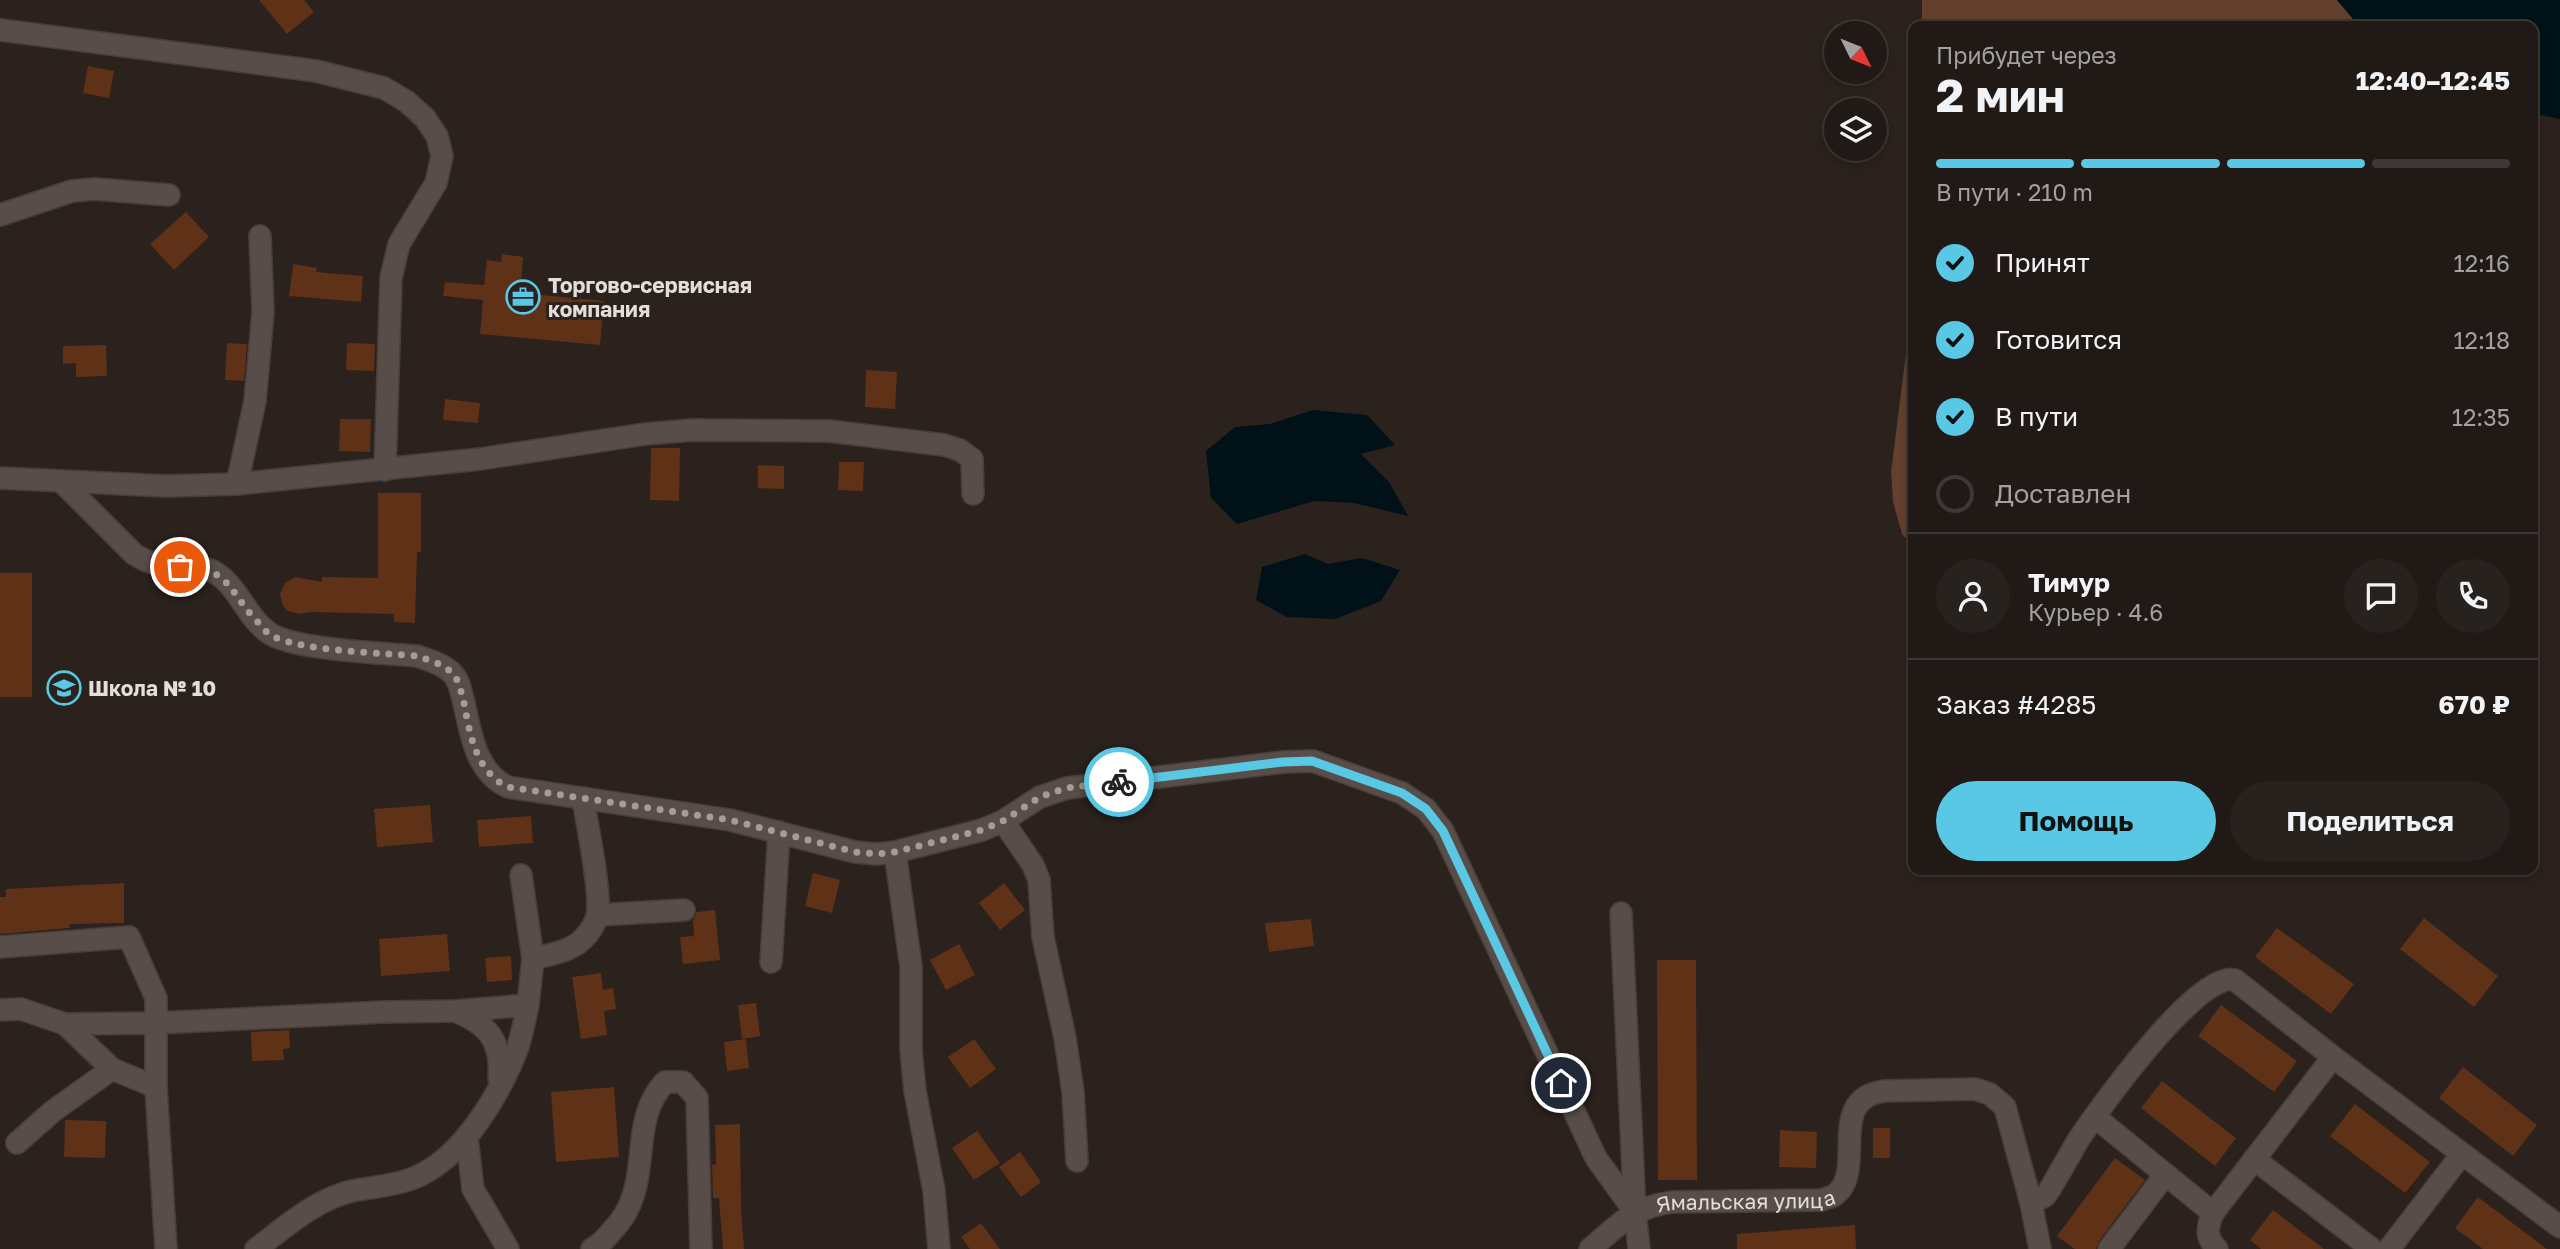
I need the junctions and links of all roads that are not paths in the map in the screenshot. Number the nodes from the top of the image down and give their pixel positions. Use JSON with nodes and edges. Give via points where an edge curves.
{"nodes":[{"id":1,"x":0,"y":30,"type":"edge"},
{"id":2,"x":169,"y":195,"type":"dead end"},
{"id":3,"x":0,"y":215,"type":"edge"},
{"id":4,"x":260,"y":236,"type":"dead end"},
{"id":5,"x":385,"y":470,"type":"junction"},
{"id":6,"x":0,"y":478,"type":"edge"},
{"id":7,"x":61,"y":481,"type":"junction"},
{"id":8,"x":237,"y":484,"type":"junction"},
{"id":9,"x":973,"y":494,"type":"dead end"},
{"id":10,"x":583,"y":798,"type":"junction"},
{"id":11,"x":1003,"y":821,"type":"junction"},
{"id":12,"x":779,"y":832,"type":"junction"},
{"id":13,"x":895,"y":852,"type":"junction"},
{"id":14,"x":521,"y":875,"type":"dead end"},
{"id":15,"x":684,"y":910,"type":"dead end"},
{"id":16,"x":1621,"y":913,"type":"dead end"},
{"id":17,"x":598,"y":915,"type":"junction"},
{"id":18,"x":0,"y":947,"type":"edge"},
{"id":19,"x":533,"y":959,"type":"junction"},
{"id":20,"x":771,"y":962,"type":"dead end"},
{"id":21,"x":528,"y":1005,"type":"junction"},
{"id":22,"x":0,"y":1010,"type":"edge"},
{"id":23,"x":455,"y":1011,"type":"junction"},
{"id":24,"x":158,"y":1023,"type":"junction"},
{"id":25,"x":65,"y":1024,"type":"junction"},
{"id":26,"x":2333,"y":1057,"type":"junction"},
{"id":27,"x":112,"y":1069,"type":"junction"},
{"id":28,"x":499,"y":1085,"type":"junction"},
{"id":29,"x":156,"y":1087,"type":"junction"},
{"id":30,"x":2095,"y":1117,"type":"junction"},
{"id":31,"x":467,"y":1138,"type":"junction"},
{"id":32,"x":17,"y":1143,"type":"dead end"},
{"id":33,"x":2462,"y":1154,"type":"junction"},
{"id":34,"x":2254,"y":1159,"type":"junction"},
{"id":35,"x":1077,"y":1161,"type":"dead end"},
{"id":36,"x":2165,"y":1175,"type":"junction"},
{"id":37,"x":2031,"y":1203,"type":"junction"},
{"id":38,"x":1635,"y":1212,"type":"junction"},
{"id":39,"x":2213,"y":1213,"type":"junction"},
{"id":40,"x":2560,"y":1227,"type":"edge"},
{"id":41,"x":595,"y":1247,"type":"edge"},
{"id":42,"x":166,"y":1249,"type":"edge"},
{"id":43,"x":256,"y":1249,"type":"edge"},
{"id":44,"x":508,"y":1249,"type":"edge"},
{"id":45,"x":701,"y":1249,"type":"edge"},
{"id":46,"x":939,"y":1249,"type":"edge"},
{"id":47,"x":1590,"y":1249,"type":"edge"},
{"id":48,"x":1639,"y":1249,"type":"edge"},
{"id":49,"x":2040,"y":1249,"type":"edge"},
{"id":50,"x":2109,"y":1249,"type":"edge"},
{"id":51,"x":2217,"y":1249,"type":"edge"},
{"id":52,"x":2372,"y":1249,"type":"edge"},
{"id":53,"x":2389,"y":1249,"type":"edge"}],
"edges":[{"from":1,"to":5,"type":"street","via":[[316,71],[384,88],[425,118],[437,136],[442,156],[436,183],[399,244],[391,278]]},
{"from":2,"to":3,"type":"street","via":[[72,191]]},
{"from":4,"to":8,"type":"street","via":[[262,326],[255,401]]},
{"from":5,"to":8,"type":"street"},
{"from":5,"to":9,"type":"street","via":[[645,434],[829,431],[960,450],[972,459]]},
{"from":6,"to":7,"type":"street"},
{"from":7,"to":8,"type":"street"},
{"from":7,"to":10,"type":"street","via":[[145,561],[214,572],[268,633],[292,643],[417,656],[436,663],[460,685],[481,762],[497,782]]},
{"from":10,"to":12,"type":"street"},
{"from":10,"to":17,"type":"street"},
{"from":11,"to":13,"type":"street"},
{"from":11,"to":35,"type":"street","via":[[1039,880],[1043,937],[1073,1093]]},
{"from":11,"to":38,"type":"street","via":[[1040,797],[1066,788],[1283,762],[1312,761],[1402,793],[1426,809],[1443,831],[1596,1158]]},
{"from":12,"to":13,"type":"street","via":[[855,852]]},
{"from":12,"to":20,"type":"street"},
{"from":13,"to":46,"type":"street","via":[[911,967],[915,1091],[934,1191]]},
{"from":14,"to":19,"type":"street"},
{"from":15,"to":17,"type":"street"},
{"from":16,"to":38,"type":"street"},
{"from":17,"to":19,"type":"street","via":[[583,940],[567,950]]},
{"from":18,"to":24,"type":"street","via":[[129,937],[156,998]]},
{"from":19,"to":21,"type":"street"},
{"from":21,"to":23,"type":"street"},
{"from":21,"to":28,"type":"street","via":[[518,1046]]},
{"from":22,"to":25,"type":"street","via":[[21,1009]]},
{"from":23,"to":24,"type":"street"},
{"from":23,"to":28,"type":"street","via":[[478,1021],[489,1033],[500,1062]]},
{"from":24,"to":25,"type":"street"},
{"from":24,"to":29,"type":"street"},
{"from":25,"to":27,"type":"street"},
{"from":26,"to":30,"type":"street","via":[[2228,978],[2174,1017]]},
{"from":26,"to":33,"type":"street"},
{"from":26,"to":34,"type":"street"},
{"from":27,"to":29,"type":"street"},
{"from":27,"to":32,"type":"street"},
{"from":28,"to":31,"type":"street"},
{"from":29,"to":42,"type":"street"},
{"from":30,"to":36,"type":"street"},
{"from":30,"to":37,"type":"street","via":[[2045,1196]]},
{"from":31,"to":43,"type":"street","via":[[439,1165],[391,1186],[349,1191],[320,1204]]},
{"from":31,"to":44,"type":"street","via":[[474,1189]]},
{"from":33,"to":40,"type":"street"},
{"from":33,"to":53,"type":"street"},
{"from":34,"to":39,"type":"street"},
{"from":34,"to":52,"type":"street"},
{"from":36,"to":39,"type":"street"},
{"from":36,"to":50,"type":"street"},
{"from":37,"to":38,"type":"street","name":"Ямальская улица","via":[[2005,1107],[1990,1094],[1975,1089],[1885,1091],[1859,1100],[1845,1178],[1838,1193],[1821,1200],[1672,1202]]},
{"from":37,"to":49,"type":"street","name":"Ямальская улица"},
{"from":38,"to":47,"type":"street"},
{"from":38,"to":48,"type":"street"},
{"from":39,"to":51,"type":"street","via":[[2207,1226]]},
{"from":41,"to":45,"type":"street","via":[[625,1218],[635,1197],[646,1115],[653,1094],[665,1082],[683,1083],[697,1098]]}]}
